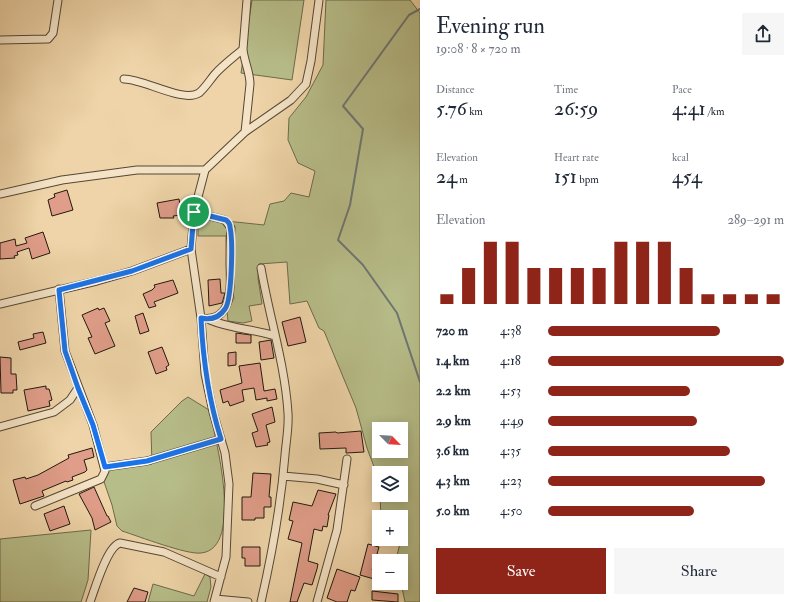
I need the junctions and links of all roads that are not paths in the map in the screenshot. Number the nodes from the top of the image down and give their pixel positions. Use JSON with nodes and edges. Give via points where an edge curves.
{"nodes":[{"id":1,"x":58,"y":0,"type":"edge"},
{"id":2,"x":247,"y":0,"type":"edge"},
{"id":3,"x":319,"y":0,"type":"edge"},
{"id":4,"x":0,"y":40,"type":"edge"},
{"id":5,"x":243,"y":49,"type":"junction"},
{"id":6,"x":124,"y":79,"type":"dead end"},
{"id":7,"x":245,"y":132,"type":"junction"},
{"id":8,"x":205,"y":170,"type":"junction"},
{"id":9,"x":0,"y":194,"type":"edge"},
{"id":10,"x":194,"y":212,"type":"junction"},
{"id":11,"x":191,"y":249,"type":"junction"},
{"id":12,"x":261,"y":268,"type":"dead end"},
{"id":13,"x":59,"y":290,"type":"junction"},
{"id":14,"x":0,"y":304,"type":"edge"},
{"id":15,"x":201,"y":318,"type":"junction"},
{"id":16,"x":210,"y":320,"type":"junction"},
{"id":17,"x":275,"y":336,"type":"junction"},
{"id":18,"x":78,"y":388,"type":"junction"},
{"id":19,"x":0,"y":427,"type":"edge"},
{"id":20,"x":221,"y":439,"type":"junction"},
{"id":21,"x":347,"y":459,"type":"dead end"},
{"id":22,"x":105,"y":467,"type":"junction"},
{"id":23,"x":283,"y":476,"type":"junction"},
{"id":24,"x":344,"y":486,"type":"junction"},
{"id":25,"x":36,"y":506,"type":"dead end"},
{"id":26,"x":221,"y":577,"type":"junction"},
{"id":27,"x":214,"y":600,"type":"edge"},
{"id":28,"x":90,"y":602,"type":"edge"},
{"id":29,"x":248,"y":602,"type":"edge"},
{"id":30,"x":261,"y":602,"type":"edge"},
{"id":31,"x":317,"y":602,"type":"edge"}],
"edges":[{"from":1,"to":4,"type":"street","via":[[53,33],[48,39]]},
{"from":2,"to":5,"type":"street"},
{"from":3,"to":7,"type":"street","via":[[312,61],[306,84],[291,100]]},
{"from":5,"to":6,"type":"street","via":[[215,74],[203,89],[191,96],[138,80]]},
{"from":5,"to":7,"type":"street","via":[[250,77]]},
{"from":7,"to":8,"type":"street"},
{"from":8,"to":9,"type":"street","via":[[137,170],[62,180]]},
{"from":8,"to":10,"type":"street"},
{"from":10,"to":11,"type":"street"},
{"from":10,"to":16,"type":"street","via":[[226,220],[230,228],[229,301],[226,309]]},
{"from":11,"to":13,"type":"street","via":[[132,271]]},
{"from":11,"to":15,"type":"street"},
{"from":12,"to":17,"type":"street"},
{"from":13,"to":14,"type":"street"},
{"from":13,"to":18,"type":"street","via":[[65,351]]},
{"from":15,"to":16,"type":"street"},
{"from":15,"to":20,"type":"street","via":[[205,374]]},
{"from":16,"to":17,"type":"street"},
{"from":17,"to":23,"type":"street","via":[[282,361],[288,415]]},
{"from":18,"to":19,"type":"street","via":[[70,400],[54,412]]},
{"from":18,"to":22,"type":"street","via":[[93,425]]},
{"from":20,"to":22,"type":"street","via":[[147,461]]},
{"from":20,"to":26,"type":"street","via":[[229,484],[228,540]]},
{"from":21,"to":24,"type":"street"},
{"from":22,"to":25,"type":"street","via":[[105,473],[101,478]]},
{"from":23,"to":24,"type":"street","via":[[317,479]]},
{"from":23,"to":30,"type":"street"},
{"from":24,"to":31,"type":"street","via":[[337,530]]},
{"from":26,"to":27,"type":"street"},
{"from":26,"to":28,"type":"street","via":[[164,552],[120,543],[115,544],[109,552]]},
{"from":27,"to":29,"type":"street"}]}
